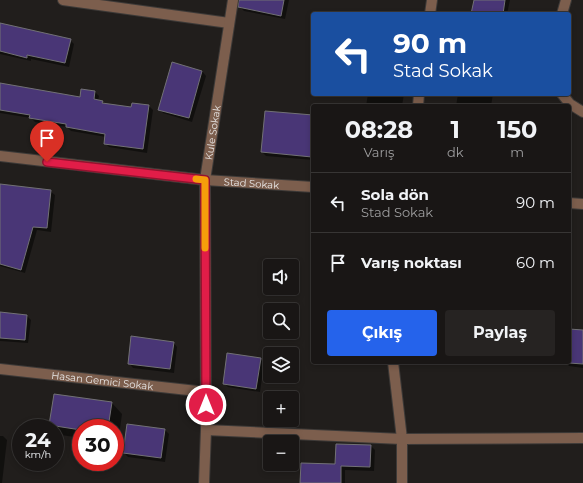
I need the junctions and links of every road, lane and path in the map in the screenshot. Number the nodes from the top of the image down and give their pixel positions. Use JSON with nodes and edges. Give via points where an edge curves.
{"nodes":[{"id":1,"x":63,"y":0,"type":"edge"},
{"id":2,"x":233,"y":0,"type":"edge"},
{"id":3,"x":432,"y":0,"type":"edge"},
{"id":4,"x":566,"y":0,"type":"edge"},
{"id":5,"x":430,"y":12,"type":"edge"},
{"id":6,"x":563,"y":12,"type":"edge"},
{"id":7,"x":229,"y":23,"type":"junction"},
{"id":8,"x":564,"y":96,"type":"edge"},
{"id":9,"x":570,"y":104,"type":"edge"},
{"id":10,"x":571,"y":105,"type":"edge"},
{"id":11,"x":583,"y":112,"type":"edge"},
{"id":12,"x":0,"y":156,"type":"edge"},
{"id":13,"x":205,"y":180,"type":"junction"},
{"id":14,"x":311,"y":187,"type":"edge"},
{"id":15,"x":571,"y":203,"type":"edge"},
{"id":16,"x":583,"y":204,"type":"edge"},
{"id":17,"x":393,"y":364,"type":"edge"},
{"id":18,"x":0,"y":370,"type":"edge"},
{"id":19,"x":206,"y":392,"type":"junction"},
{"id":20,"x":206,"y":430,"type":"junction"},
{"id":21,"x":583,"y":438,"type":"edge"},
{"id":22,"x":402,"y":439,"type":"junction"},
{"id":23,"x":204,"y":483,"type":"edge"},
{"id":24,"x":402,"y":483,"type":"edge"}],
"edges":[{"from":1,"to":7,"type":"street"},
{"from":2,"to":7,"type":"street","name":"Kule Sokak"},
{"from":3,"to":5,"type":"street"},
{"from":4,"to":6,"type":"street"},
{"from":7,"to":13,"type":"street","name":"Kule Sokak"},
{"from":8,"to":9,"type":"street"},
{"from":10,"to":11,"type":"street"},
{"from":12,"to":13,"type":"street","name":"Stad Sokak"},
{"from":13,"to":14,"type":"street","name":"Stad Sokak"},
{"from":13,"to":19,"type":"street","name":"Kule Sokak"},
{"from":15,"to":16,"type":"street"},
{"from":17,"to":22,"type":"street"},
{"from":18,"to":19,"type":"street","name":"Hasan Gemici Sokak"},
{"from":19,"to":20,"type":"street","name":"Kule Sokak"},
{"from":20,"to":22,"type":"street"},
{"from":20,"to":23,"type":"street","name":"Kule Sokak"},
{"from":21,"to":22,"type":"street"},
{"from":22,"to":24,"type":"street"}]}
